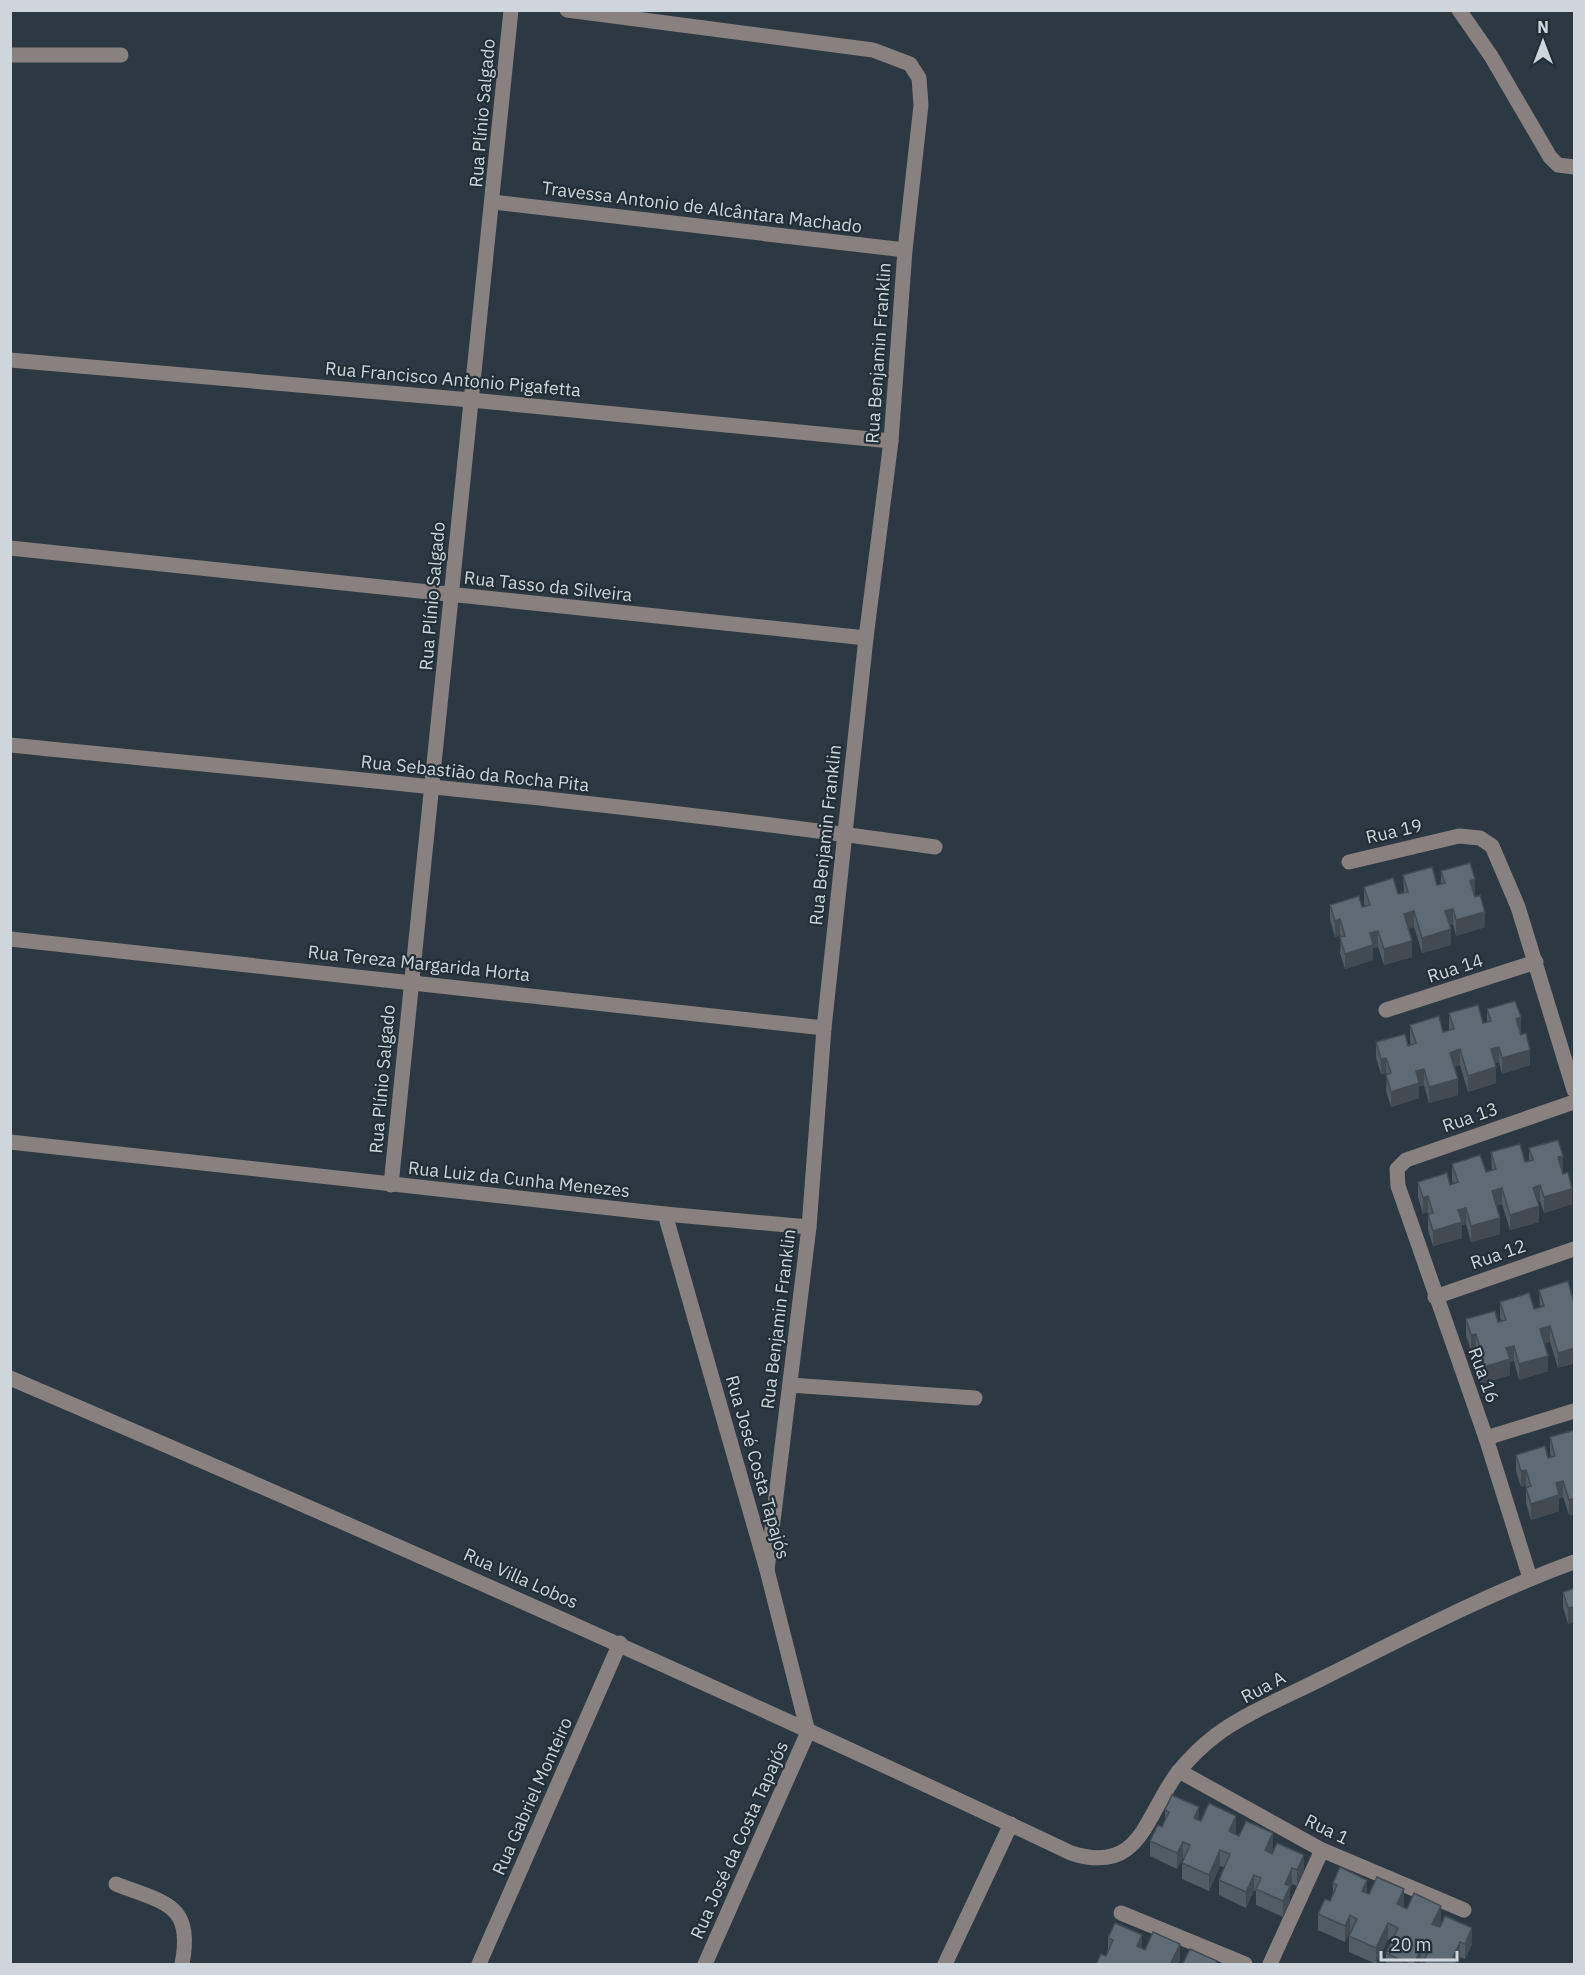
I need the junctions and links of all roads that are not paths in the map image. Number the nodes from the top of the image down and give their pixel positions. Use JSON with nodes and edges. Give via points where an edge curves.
{"nodes":[{"id":1,"x":511,"y":10,"type":"edge"},
{"id":2,"x":567,"y":10,"type":"edge"},
{"id":3,"x":1459,"y":10,"type":"edge"},
{"id":4,"x":10,"y":55,"type":"edge"},
{"id":5,"x":121,"y":55,"type":"dead end"},
{"id":6,"x":1575,"y":167,"type":"edge"},
{"id":7,"x":493,"y":202,"type":"junction"},
{"id":8,"x":905,"y":250,"type":"junction"},
{"id":9,"x":10,"y":360,"type":"edge"},
{"id":10,"x":471,"y":399,"type":"junction"},
{"id":11,"x":891,"y":441,"type":"junction"},
{"id":12,"x":10,"y":548,"type":"edge"},
{"id":13,"x":450,"y":595,"type":"junction"},
{"id":14,"x":866,"y":638,"type":"junction"},
{"id":15,"x":10,"y":745,"type":"edge"},
{"id":16,"x":434,"y":787,"type":"junction"},
{"id":17,"x":846,"y":834,"type":"junction"},
{"id":18,"x":935,"y":847,"type":"dead end"},
{"id":19,"x":1348,"y":862,"type":"dead end"},
{"id":20,"x":10,"y":939,"type":"edge"},
{"id":21,"x":1536,"y":962,"type":"junction"},
{"id":22,"x":410,"y":981,"type":"junction"},
{"id":23,"x":1386,"y":1010,"type":"dead end"},
{"id":24,"x":824,"y":1028,"type":"junction"},
{"id":25,"x":1575,"y":1090,"type":"edge"},
{"id":26,"x":1575,"y":1102,"type":"edge"},
{"id":27,"x":10,"y":1142,"type":"edge"},
{"id":28,"x":391,"y":1185,"type":"junction"},
{"id":29,"x":1398,"y":1186,"type":"joint"},
{"id":30,"x":665,"y":1215,"type":"junction"},
{"id":31,"x":809,"y":1227,"type":"junction"},
{"id":32,"x":1575,"y":1249,"type":"edge"},
{"id":33,"x":1435,"y":1297,"type":"junction"},
{"id":34,"x":10,"y":1378,"type":"edge"},
{"id":35,"x":790,"y":1385,"type":"junction"},
{"id":36,"x":975,"y":1398,"type":"dead end"},
{"id":37,"x":1575,"y":1411,"type":"edge"},
{"id":38,"x":1485,"y":1438,"type":"junction"},
{"id":39,"x":1575,"y":1562,"type":"edge"},
{"id":40,"x":767,"y":1570,"type":"junction"},
{"id":41,"x":1530,"y":1578,"type":"junction"},
{"id":42,"x":620,"y":1643,"type":"junction"},
{"id":43,"x":808,"y":1732,"type":"junction"},
{"id":44,"x":1179,"y":1771,"type":"junction"},
{"id":45,"x":1011,"y":1824,"type":"junction"},
{"id":46,"x":1322,"y":1850,"type":"junction"},
{"id":47,"x":116,"y":1884,"type":"dead end"},
{"id":48,"x":1464,"y":1910,"type":"dead end"},
{"id":49,"x":1120,"y":1912,"type":"dead end"},
{"id":50,"x":182,"y":1965,"type":"edge"},
{"id":51,"x":479,"y":1965,"type":"edge"},
{"id":52,"x":705,"y":1965,"type":"edge"},
{"id":53,"x":945,"y":1965,"type":"edge"},
{"id":54,"x":1245,"y":1965,"type":"edge"},
{"id":55,"x":1270,"y":1965,"type":"edge"}],
"edges":[{"from":1,"to":7,"type":"street","name":"Rua Plínio Salgado"},
{"from":2,"to":8,"type":"street","name":"Rua Benjamin Franklin","via":[[873,50],[910,64],[919,78],[921,105]]},
{"from":3,"to":6,"type":"street","via":[[1550,157],[1558,165]]},
{"from":4,"to":5,"type":"street"},
{"from":7,"to":8,"type":"street","name":"Travessa Antonio de Alcântara Machado"},
{"from":7,"to":10,"type":"street","name":"Rua Plínio Salgado"},
{"from":8,"to":11,"type":"street","name":"Rua Benjamin Franklin"},
{"from":9,"to":10,"type":"street","name":"Rua Francisco Antonio Pigafetta"},
{"from":10,"to":11,"type":"street","name":"Rua Francisco Antonio Pigafetta"},
{"from":10,"to":13,"type":"street","name":"Rua Plínio Salgado"},
{"from":11,"to":14,"type":"street","name":"Rua Benjamin Franklin"},
{"from":12,"to":13,"type":"street","name":"Rua Tasso da Silveira"},
{"from":13,"to":14,"type":"street","name":"Rua Tasso da Silveira"},
{"from":13,"to":16,"type":"street","name":"Rua Plínio Salgado"},
{"from":14,"to":17,"type":"street","name":"Rua Benjamin Franklin"},
{"from":15,"to":16,"type":"street","name":"Rua Sebastião da Rocha Pita"},
{"from":16,"to":17,"type":"street","name":"Rua Sebastião da Rocha Pita"},
{"from":16,"to":22,"type":"street","name":"Rua Plínio Salgado"},
{"from":17,"to":18,"type":"street","name":"Rua Sebastião da Rocha Pita"},
{"from":17,"to":24,"type":"street","name":"Rua Benjamin Franklin"},
{"from":19,"to":21,"type":"street","name":"Rua 19","via":[[1448,838],[1470,836],[1492,846]]},
{"from":20,"to":22,"type":"street","name":"Rua Tereza Margarida Horta"},
{"from":21,"to":23,"type":"street","name":"Rua 14"},
{"from":21,"to":25,"type":"street","name":"Rua 19"},
{"from":22,"to":24,"type":"street","name":"Rua Tereza Margarida Horta"},
{"from":22,"to":28,"type":"street","name":"Rua Plínio Salgado"},
{"from":24,"to":31,"type":"street","name":"Rua Benjamin Franklin"},
{"from":26,"to":29,"type":"street","name":"Rua 13","via":[[1406,1160],[1397,1169]]},
{"from":27,"to":28,"type":"street","name":"Rua Luiz da Cunha Menezes"},
{"from":28,"to":30,"type":"street","name":"Rua Luiz da Cunha Menezes"},
{"from":29,"to":33,"type":"street","name":"Rua 16"},
{"from":30,"to":31,"type":"street","name":"Rua Luiz da Cunha Menezes"},
{"from":30,"to":40,"type":"street","name":"Rua José Costa Tapajós"},
{"from":31,"to":35,"type":"street","name":"Rua Benjamin Franklin"},
{"from":32,"to":33,"type":"street","name":"Rua 12"},
{"from":33,"to":38,"type":"street","name":"Rua 16"},
{"from":34,"to":42,"type":"street","name":"Rua Villa Lobos"},
{"from":35,"to":36,"type":"street"},
{"from":35,"to":40,"type":"street","name":"Rua Benjamin Franklin"},
{"from":37,"to":38,"type":"street"},
{"from":38,"to":41,"type":"street","name":"Rua 16"},
{"from":39,"to":41,"type":"street","name":"Rua A"},
{"from":40,"to":43,"type":"street","name":"Rua José Costa Tapajós"},
{"from":41,"to":44,"type":"street","name":"Rua A","via":[[1455,1611],[1215,1735]]},
{"from":42,"to":43,"type":"street","name":"Rua Villa Lobos"},
{"from":42,"to":51,"type":"street","name":"Rua Gabriel Monteiro"},
{"from":43,"to":45,"type":"street","name":"Rua Villa Lobos"},
{"from":43,"to":52,"type":"street","name":"Rua José da Costa Tapajós"},
{"from":44,"to":45,"type":"street","name":"Rua A","via":[[1136,1841],[1112,1857],[1081,1856]]},
{"from":44,"to":46,"type":"street","name":"Rua 1"},
{"from":45,"to":53,"type":"street"},
{"from":46,"to":48,"type":"street","name":"Rua 1"},
{"from":46,"to":55,"type":"street"},
{"from":47,"to":50,"type":"street","via":[[169,1905],[182,1918],[186,1932]]},
{"from":49,"to":54,"type":"street"}]}
